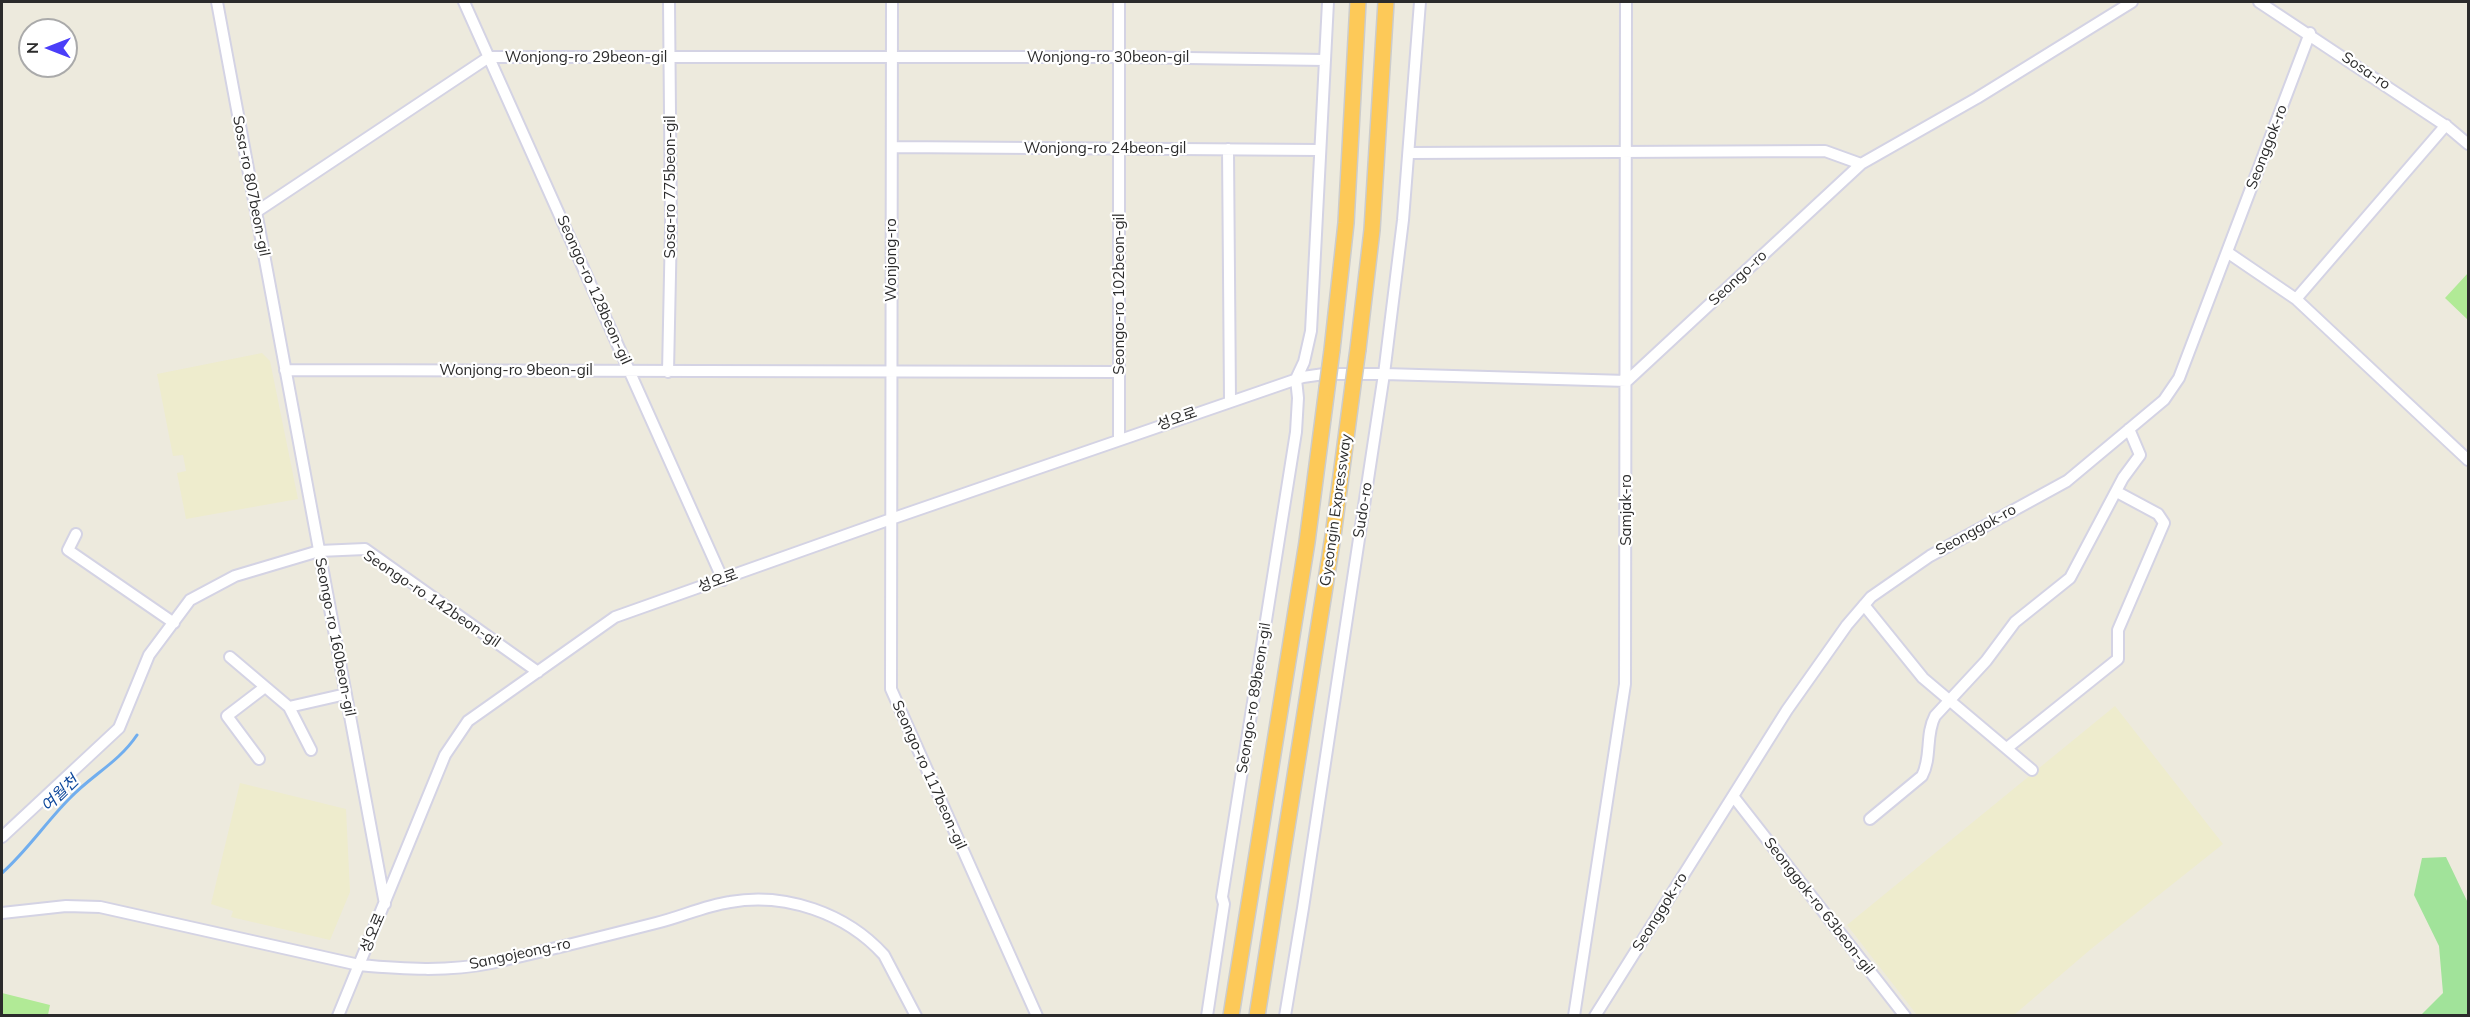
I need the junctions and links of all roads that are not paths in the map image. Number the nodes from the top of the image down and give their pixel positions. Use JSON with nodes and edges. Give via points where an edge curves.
{"nodes":[{"id":1,"x":217,"y":2,"type":"edge"},
{"id":2,"x":464,"y":2,"type":"edge"},
{"id":3,"x":669,"y":2,"type":"edge"},
{"id":4,"x":892,"y":2,"type":"edge"},
{"id":5,"x":1119,"y":2,"type":"edge"},
{"id":6,"x":1328,"y":2,"type":"edge"},
{"id":7,"x":1358,"y":2,"type":"edge"},
{"id":8,"x":1386,"y":2,"type":"edge"},
{"id":9,"x":1420,"y":2,"type":"edge"},
{"id":10,"x":1626,"y":2,"type":"edge"},
{"id":11,"x":2132,"y":2,"type":"edge"},
{"id":12,"x":2259,"y":2,"type":"edge"},
{"id":13,"x":2310,"y":33,"type":"junction"},
{"id":14,"x":489,"y":57,"type":"junction"},
{"id":15,"x":892,"y":57,"type":"junction"},
{"id":16,"x":1119,"y":57,"type":"junction"},
{"id":17,"x":669,"y":58,"type":"junction"},
{"id":18,"x":1324,"y":60,"type":"junction"},
{"id":19,"x":2446,"y":125,"type":"junction"},
{"id":20,"x":2469,"y":144,"type":"edge"},
{"id":21,"x":892,"y":147,"type":"junction"},
{"id":22,"x":1119,"y":148,"type":"junction"},
{"id":23,"x":1228,"y":149,"type":"junction"},
{"id":24,"x":1319,"y":150,"type":"junction"},
{"id":25,"x":1626,"y":152,"type":"junction"},
{"id":26,"x":1409,"y":153,"type":"junction"},
{"id":27,"x":1861,"y":164,"type":"junction"},
{"id":28,"x":256,"y":212,"type":"junction"},
{"id":29,"x":2227,"y":252,"type":"junction"},
{"id":30,"x":2296,"y":299,"type":"junction"},
{"id":31,"x":285,"y":370,"type":"junction"},
{"id":32,"x":630,"y":370,"type":"junction"},
{"id":33,"x":668,"y":372,"type":"junction"},
{"id":34,"x":891,"y":372,"type":"junction"},
{"id":35,"x":1119,"y":372,"type":"junction"},
{"id":36,"x":1384,"y":374,"type":"junction"},
{"id":37,"x":1296,"y":379,"type":"junction"},
{"id":38,"x":1627,"y":381,"type":"junction"},
{"id":39,"x":1230,"y":401,"type":"junction"},
{"id":40,"x":2129,"y":429,"type":"junction"},
{"id":41,"x":1119,"y":439,"type":"junction"},
{"id":42,"x":2469,"y":460,"type":"edge"},
{"id":43,"x":2117,"y":492,"type":"junction"},
{"id":44,"x":891,"y":519,"type":"junction"},
{"id":45,"x":76,"y":534,"type":"dead end"},
{"id":46,"x":319,"y":550,"type":"junction"},
{"id":47,"x":723,"y":580,"type":"junction"},
{"id":48,"x":1864,"y":605,"type":"junction"},
{"id":49,"x":174,"y":623,"type":"junction"},
{"id":50,"x":230,"y":657,"type":"dead end"},
{"id":51,"x":538,"y":672,"type":"junction"},
{"id":52,"x":266,"y":687,"type":"junction"},
{"id":53,"x":346,"y":694,"type":"junction"},
{"id":54,"x":1950,"y":701,"type":"junction"},
{"id":55,"x":289,"y":707,"type":"junction"},
{"id":56,"x":2007,"y":748,"type":"junction"},
{"id":57,"x":311,"y":750,"type":"dead end"},
{"id":58,"x":259,"y":759,"type":"dead end"},
{"id":59,"x":2032,"y":771,"type":"dead end"},
{"id":60,"x":1733,"y":796,"type":"junction"},
{"id":61,"x":1869,"y":819,"type":"dead end"},
{"id":62,"x":2,"y":837,"type":"edge"},
{"id":63,"x":385,"y":904,"type":"junction"},
{"id":64,"x":2,"y":913,"type":"edge"},
{"id":65,"x":359,"y":965,"type":"junction"},
{"id":66,"x":338,"y":1016,"type":"edge"},
{"id":67,"x":916,"y":1016,"type":"edge"},
{"id":68,"x":1037,"y":1016,"type":"edge"},
{"id":69,"x":1207,"y":1016,"type":"edge"},
{"id":70,"x":1231,"y":1016,"type":"edge"},
{"id":71,"x":1257,"y":1016,"type":"edge"},
{"id":72,"x":1285,"y":1016,"type":"edge"},
{"id":73,"x":1574,"y":1016,"type":"edge"},
{"id":74,"x":1595,"y":1016,"type":"edge"},
{"id":75,"x":1905,"y":1016,"type":"edge"}],
"edges":[{"from":1,"to":28,"type":"street","name":"Sosa-ro 807beon-gil"},
{"from":2,"to":14,"type":"street","name":"Seongo-ro 128beon-gil"},
{"from":3,"to":17,"type":"street","name":"Sosa-ro 775beon-gil"},
{"from":4,"to":15,"type":"street","name":"Wonjong-ro"},
{"from":5,"to":16,"type":"street","name":"Seongo-ro 102beon-gil"},
{"from":6,"to":18,"type":"street"},
{"from":7,"to":70,"type":"highway","name":"Gyeongin Expressway","bridge":true,"via":[[1346,223],[1332,350],[1305,554]]},
{"from":8,"to":71,"type":"highway","name":"Gyeongin Expressway","bridge":true,"via":[[1372,230],[1358,349],[1333,536]]},
{"from":9,"to":26,"type":"street","name":"Sudo-ro"},
{"from":10,"to":25,"type":"street","name":"Samjak-ro"},
{"from":11,"to":27,"type":"street","name":"Seongo-ro"},
{"from":12,"to":13,"type":"street","name":"Sosa-ro"},
{"from":13,"to":19,"type":"street","name":"Sosa-ro"},
{"from":13,"to":29,"type":"street","name":"Seonggok-ro"},
{"from":14,"to":17,"type":"street","name":"Wonjong-ro 29beon-gil"},
{"from":14,"to":28,"type":"street","name":"Wonjong-ro 29beon-gil"},
{"from":14,"to":32,"type":"street","name":"Seongo-ro 128beon-gil"},
{"from":15,"to":16,"type":"street","name":"Wonjong-ro 30beon-gil"},
{"from":15,"to":17,"type":"street","name":"Wonjong-ro 29beon-gil"},
{"from":15,"to":21,"type":"street","name":"Wonjong-ro"},
{"from":16,"to":18,"type":"street","name":"Wonjong-ro 30beon-gil"},
{"from":16,"to":22,"type":"street","name":"Seongo-ro 102beon-gil"},
{"from":17,"to":33,"type":"street","name":"Sosa-ro 775beon-gil"},
{"from":18,"to":24,"type":"street"},
{"from":19,"to":20,"type":"street","name":"Sosa-ro"},
{"from":19,"to":30,"type":"street"},
{"from":21,"to":22,"type":"street","name":"Wonjong-ro 24beon-gil"},
{"from":21,"to":34,"type":"street","name":"Wonjong-ro"},
{"from":22,"to":23,"type":"street","name":"Wonjong-ro 24beon-gil"},
{"from":22,"to":35,"type":"street","name":"Seongo-ro 102beon-gil"},
{"from":23,"to":24,"type":"street","name":"Wonjong-ro 24beon-gil"},
{"from":23,"to":39,"type":"street"},
{"from":24,"to":37,"type":"street","via":[[1311,331]]},
{"from":25,"to":26,"type":"street"},
{"from":25,"to":27,"type":"street","via":[[1825,151]]},
{"from":25,"to":38,"type":"street","name":"Samjak-ro"},
{"from":26,"to":36,"type":"street","name":"Sudo-ro"},
{"from":27,"to":38,"type":"street","name":"Seongo-ro"},
{"from":28,"to":31,"type":"street","name":"Sosa-ro 807beon-gil"},
{"from":29,"to":30,"type":"street"},
{"from":29,"to":40,"type":"street","name":"Seonggok-ro","via":[[2179,378],[2164,400]]},
{"from":30,"to":42,"type":"street"},
{"from":31,"to":32,"type":"street","name":"Wonjong-ro 9beon-gil"},
{"from":31,"to":46,"type":"street","name":"Seongo-ro 160beon-gil"},
{"from":32,"to":33,"type":"street","name":"Wonjong-ro 9beon-gil"},
{"from":32,"to":47,"type":"street","name":"Seongo-ro 128beon-gil"},
{"from":33,"to":34,"type":"street","name":"Wonjong-ro 9beon-gil"},
{"from":34,"to":35,"type":"street","name":"Wonjong-ro 9beon-gil"},
{"from":34,"to":44,"type":"street","name":"Wonjong-ro"},
{"from":35,"to":41,"type":"street","name":"Seongo-ro 102beon-gil"},
{"from":36,"to":37,"type":"street","via":[[1324,374]]},
{"from":36,"to":38,"type":"street"},
{"from":36,"to":72,"type":"street","name":"Sudo-ro"},
{"from":37,"to":39,"type":"street","name":"성오로"},
{"from":37,"to":69,"type":"street","name":"Seongo-ro 89beon-gil","via":[[1296,432],[1222,897]]},
{"from":38,"to":73,"type":"street","name":"Samjak-ro","via":[[1625,684]]},
{"from":39,"to":41,"type":"street","name":"성오로"},
{"from":40,"to":43,"type":"street","via":[[2140,456]]},
{"from":40,"to":48,"type":"street","name":"Seonggok-ro","via":[[2067,481],[1930,556],[1891,581]]},
{"from":41,"to":44,"type":"street","name":"성오로"},
{"from":43,"to":54,"type":"street","via":[[2070,578],[2015,622]]},
{"from":43,"to":56,"type":"street","via":[[2158,514],[2164,523],[2118,630],[2118,659]]},
{"from":44,"to":47,"type":"street","name":"성오로"},
{"from":44,"to":68,"type":"street","name":"Seongo-ro 117beon-gil","via":[[891,689]]},
{"from":45,"to":49,"type":"street","via":[[68,550]]},
{"from":46,"to":49,"type":"street","name":"Seongo-ro 142beon-gil","via":[[235,576],[190,600]]},
{"from":46,"to":51,"type":"street","name":"Seongo-ro 142beon-gil","via":[[365,549]]},
{"from":46,"to":53,"type":"street","name":"Seongo-ro 160beon-gil"},
{"from":47,"to":51,"type":"street","name":"성오로","via":[[615,617]]},
{"from":48,"to":54,"type":"street","via":[[1923,678]]},
{"from":48,"to":60,"type":"street","name":"Seonggok-ro","via":[[1787,710]]},
{"from":49,"to":62,"type":"street","name":"Seongo-ro 142beon-gil","via":[[149,655],[119,728]]},
{"from":50,"to":52,"type":"street"},
{"from":51,"to":63,"type":"street","name":"성오로","via":[[468,721],[445,755]]},
{"from":52,"to":55,"type":"street"},
{"from":52,"to":58,"type":"street","via":[[227,716]]},
{"from":53,"to":55,"type":"street"},
{"from":53,"to":63,"type":"street","name":"Seongo-ro 160beon-gil"},
{"from":54,"to":56,"type":"street"},
{"from":54,"to":61,"type":"street","via":[[1930,725],[1927,766],[1922,776]]},
{"from":55,"to":57,"type":"street"},
{"from":56,"to":59,"type":"street"},
{"from":60,"to":74,"type":"street","name":"Seonggok-ro"},
{"from":60,"to":75,"type":"street","name":"Seonggok-ro 63beon-gil"},
{"from":63,"to":65,"type":"street","name":"성오로"},
{"from":64,"to":65,"type":"street","name":"Sangojeong-ro","via":[[66,906],[100,907]]},
{"from":65,"to":66,"type":"street","name":"성오로"},
{"from":65,"to":67,"type":"street","name":"Sangojeong-ro","via":[[400,969],[489,963],[702,908],[762,899],[815,909],[877,947]]}]}
